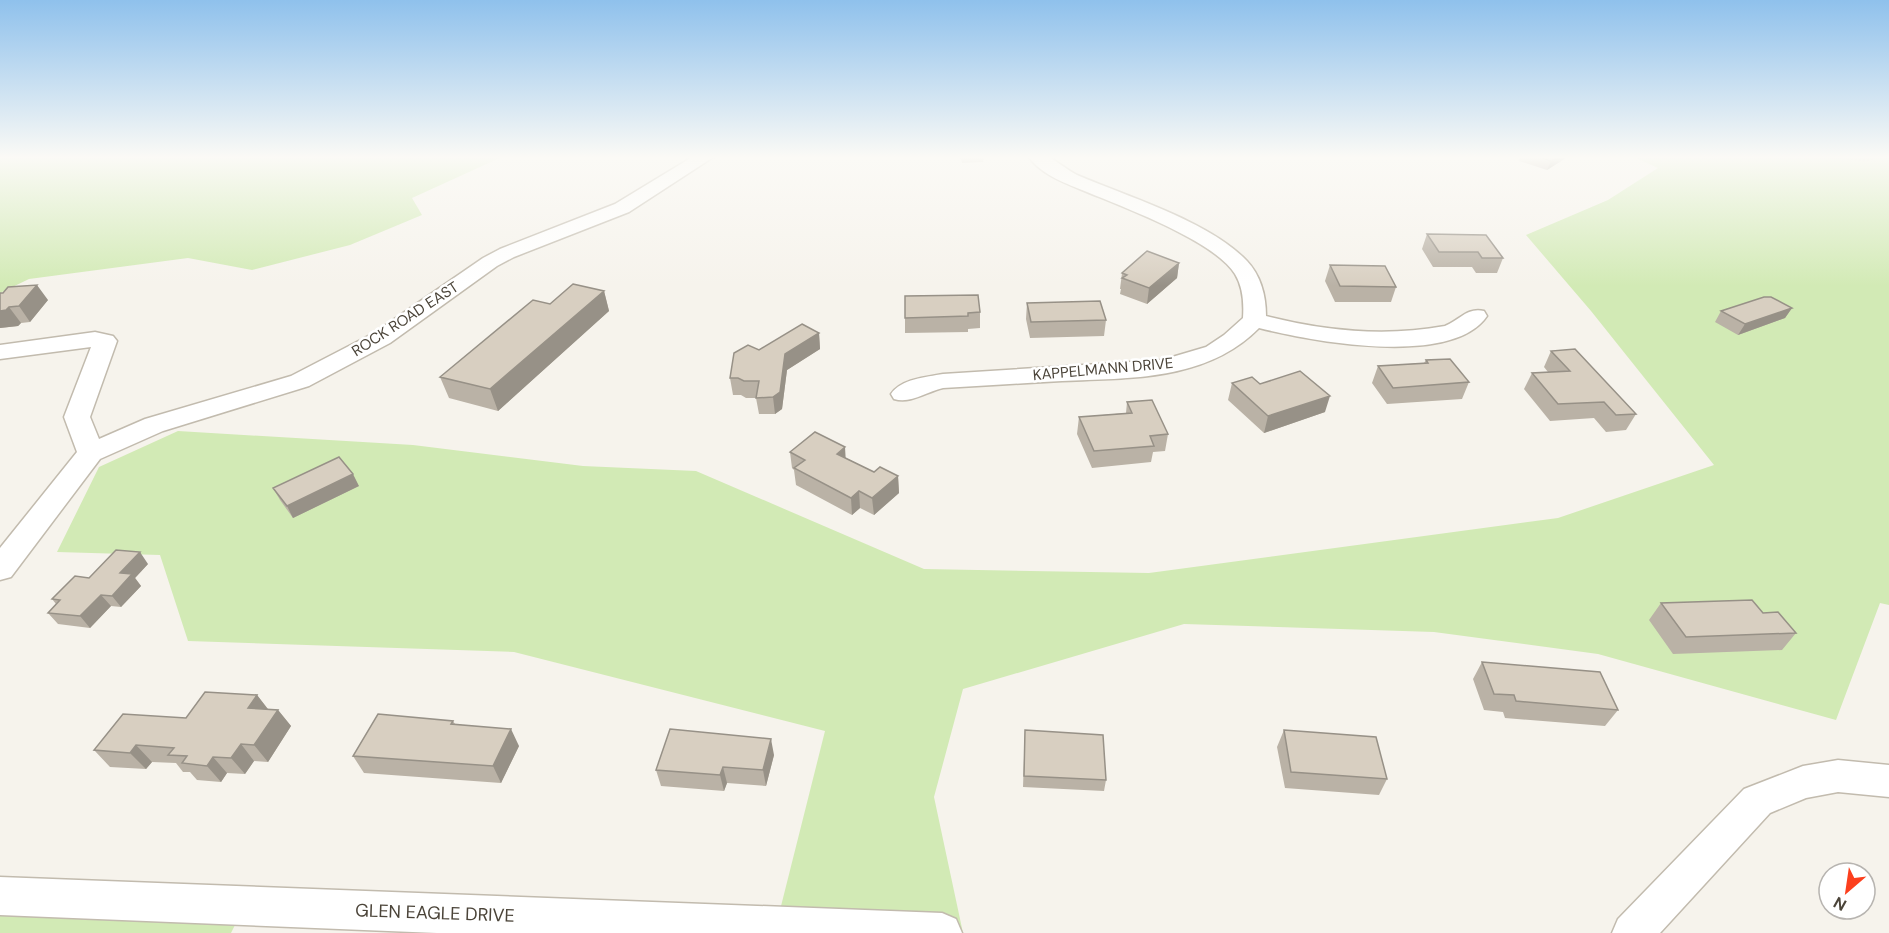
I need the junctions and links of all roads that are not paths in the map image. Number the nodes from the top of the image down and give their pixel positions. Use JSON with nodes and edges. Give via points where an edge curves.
{"nodes":[{"id":1,"x":636,"y":200,"type":"edge"},
{"id":2,"x":1118,"y":200,"type":"edge"},
{"id":3,"x":1476,"y":316,"type":"dead end"},
{"id":4,"x":1254,"y":320,"type":"junction"},
{"id":5,"x":0,"y":352,"type":"edge"},
{"id":6,"x":903,"y":394,"type":"dead end"},
{"id":7,"x":91,"y":453,"type":"junction"},
{"id":8,"x":0,"y":569,"type":"edge"},
{"id":9,"x":1889,"y":781,"type":"edge"},
{"id":10,"x":0,"y":896,"type":"edge"},
{"id":11,"x":942,"y":933,"type":"edge"},
{"id":12,"x":1632,"y":933,"type":"edge"}],
"edges":[{"from":1,"to":7,"type":"street","name":"ROCK ROAD EAST","via":[[498,258],[382,338],[300,381],[154,425]]},
{"from":2,"to":4,"type":"street","via":[[1199,236],[1228,254],[1250,282]]},
{"from":3,"to":4,"type":"street","via":[[1463,327],[1436,336],[1367,340],[1325,337]]},
{"from":4,"to":6,"type":"street","name":"KAPPELMANN DRIVE","via":[[1223,347],[1181,363],[1135,370],[943,381]]},
{"from":5,"to":7,"type":"street","via":[[105,341],[77,417]]},
{"from":7,"to":8,"type":"street"},
{"from":9,"to":12,"type":"street","via":[[1838,776],[1803,782],[1757,801]]},
{"from":10,"to":11,"type":"street","name":"GLEN EAGLE DRIVE"}]}
